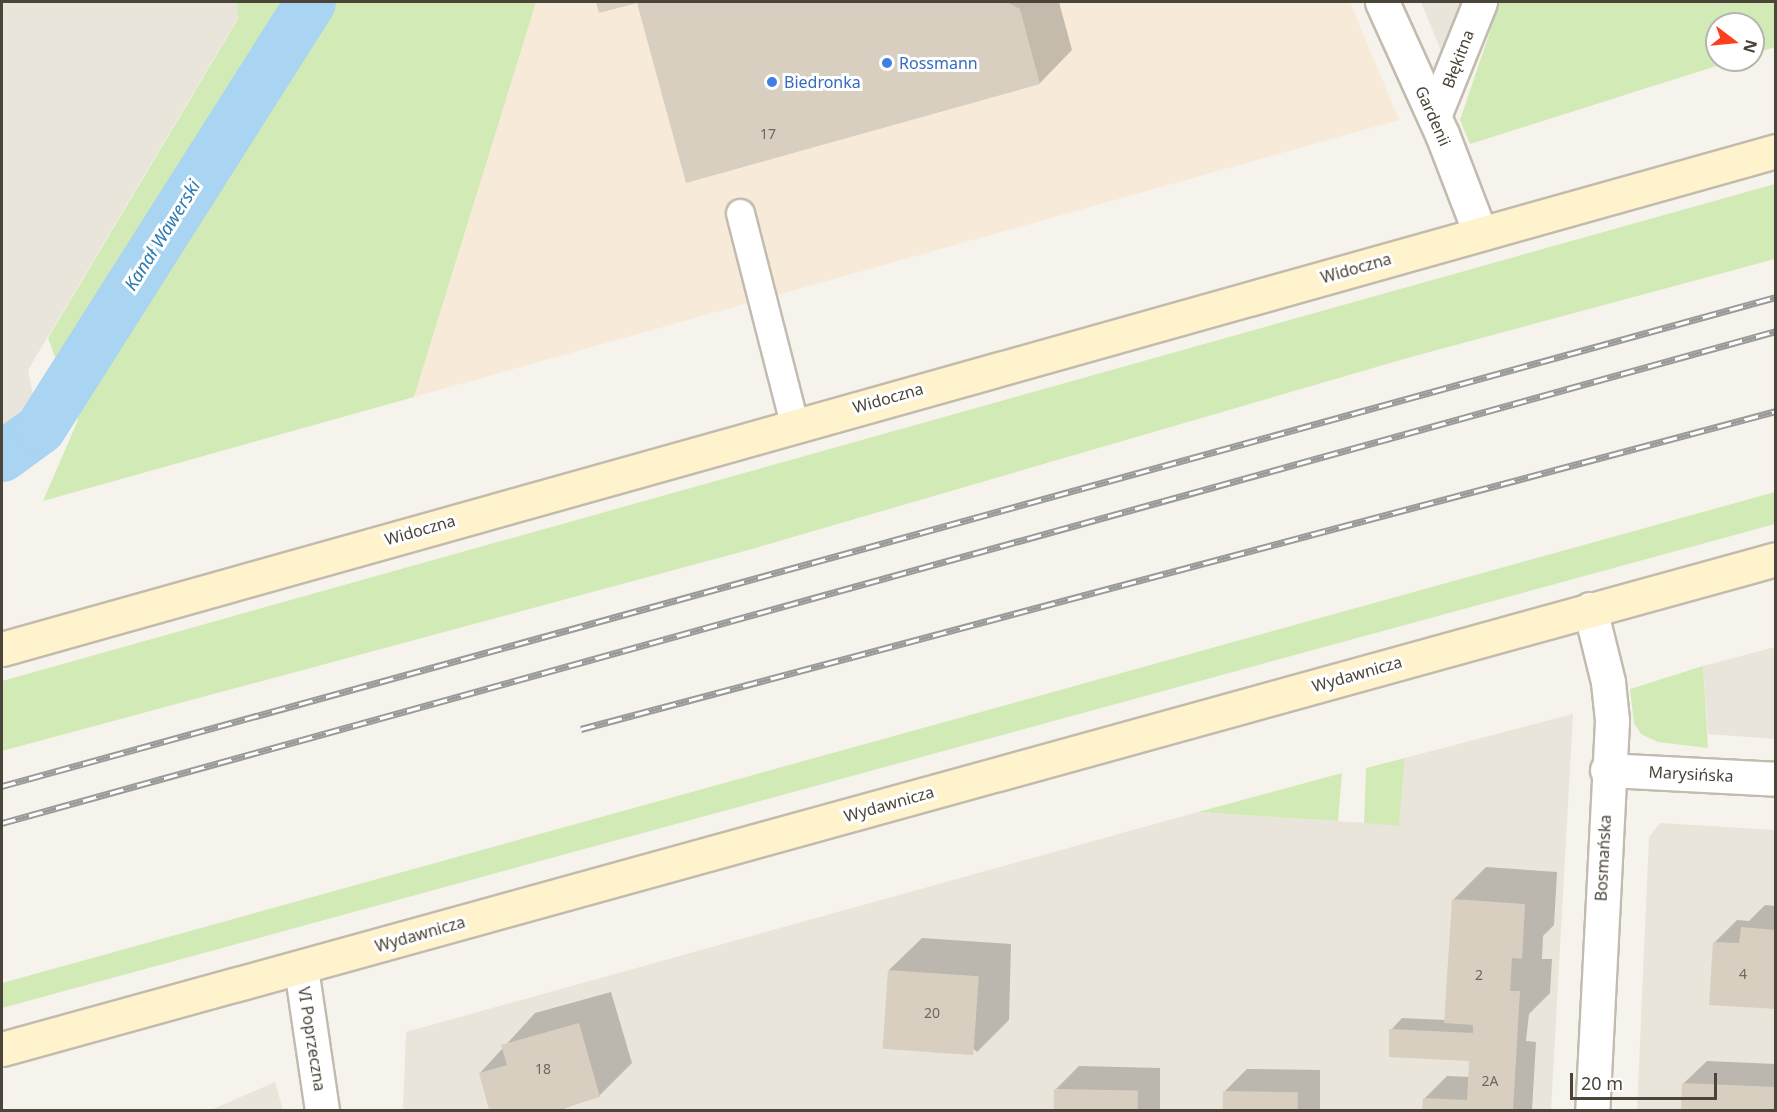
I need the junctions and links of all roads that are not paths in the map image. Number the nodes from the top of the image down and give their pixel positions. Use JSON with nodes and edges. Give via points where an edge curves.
{"nodes":[{"id":1,"x":1382,"y":2,"type":"edge"},
{"id":2,"x":1480,"y":2,"type":"edge"},
{"id":3,"x":1434,"y":116,"type":"junction"},
{"id":4,"x":1776,"y":151,"type":"edge"},
{"id":5,"x":740,"y":213,"type":"dead end"},
{"id":6,"x":1480,"y":233,"type":"junction"},
{"id":7,"x":794,"y":424,"type":"junction"},
{"id":8,"x":1776,"y":559,"type":"edge"},
{"id":9,"x":1590,"y":609,"type":"junction"},
{"id":10,"x":2,"y":649,"type":"edge"},
{"id":11,"x":1607,"y":770,"type":"junction"},
{"id":12,"x":1776,"y":778,"type":"edge"},
{"id":13,"x":301,"y":968,"type":"junction"},
{"id":14,"x":2,"y":1049,"type":"edge"},
{"id":15,"x":322,"y":1110,"type":"edge"},
{"id":16,"x":1592,"y":1110,"type":"edge"}],
"edges":[{"from":1,"to":3,"type":"street","name":"Gardenii"},
{"from":2,"to":3,"type":"street","name":"Błękitna"},
{"from":3,"to":6,"type":"street","name":"Gardenii"},
{"from":4,"to":6,"type":"main road","name":"Widoczna"},
{"from":5,"to":7,"type":"lane"},
{"from":6,"to":7,"type":"main road","name":"Widoczna"},
{"from":7,"to":10,"type":"main road","name":"Widoczna"},
{"from":8,"to":9,"type":"main road","name":"Wydawnicza"},
{"from":9,"to":11,"type":"street","name":"Bosmańska","via":[[1608,682],[1612,721]]},
{"from":9,"to":13,"type":"main road","name":"Wydawnicza"},
{"from":11,"to":12,"type":"street","name":"Marysińska"},
{"from":11,"to":16,"type":"street","name":"Bosmańska"},
{"from":13,"to":14,"type":"main road","name":"Wydawnicza"},
{"from":13,"to":15,"type":"street","name":"VI Poprzeczna"}]}
